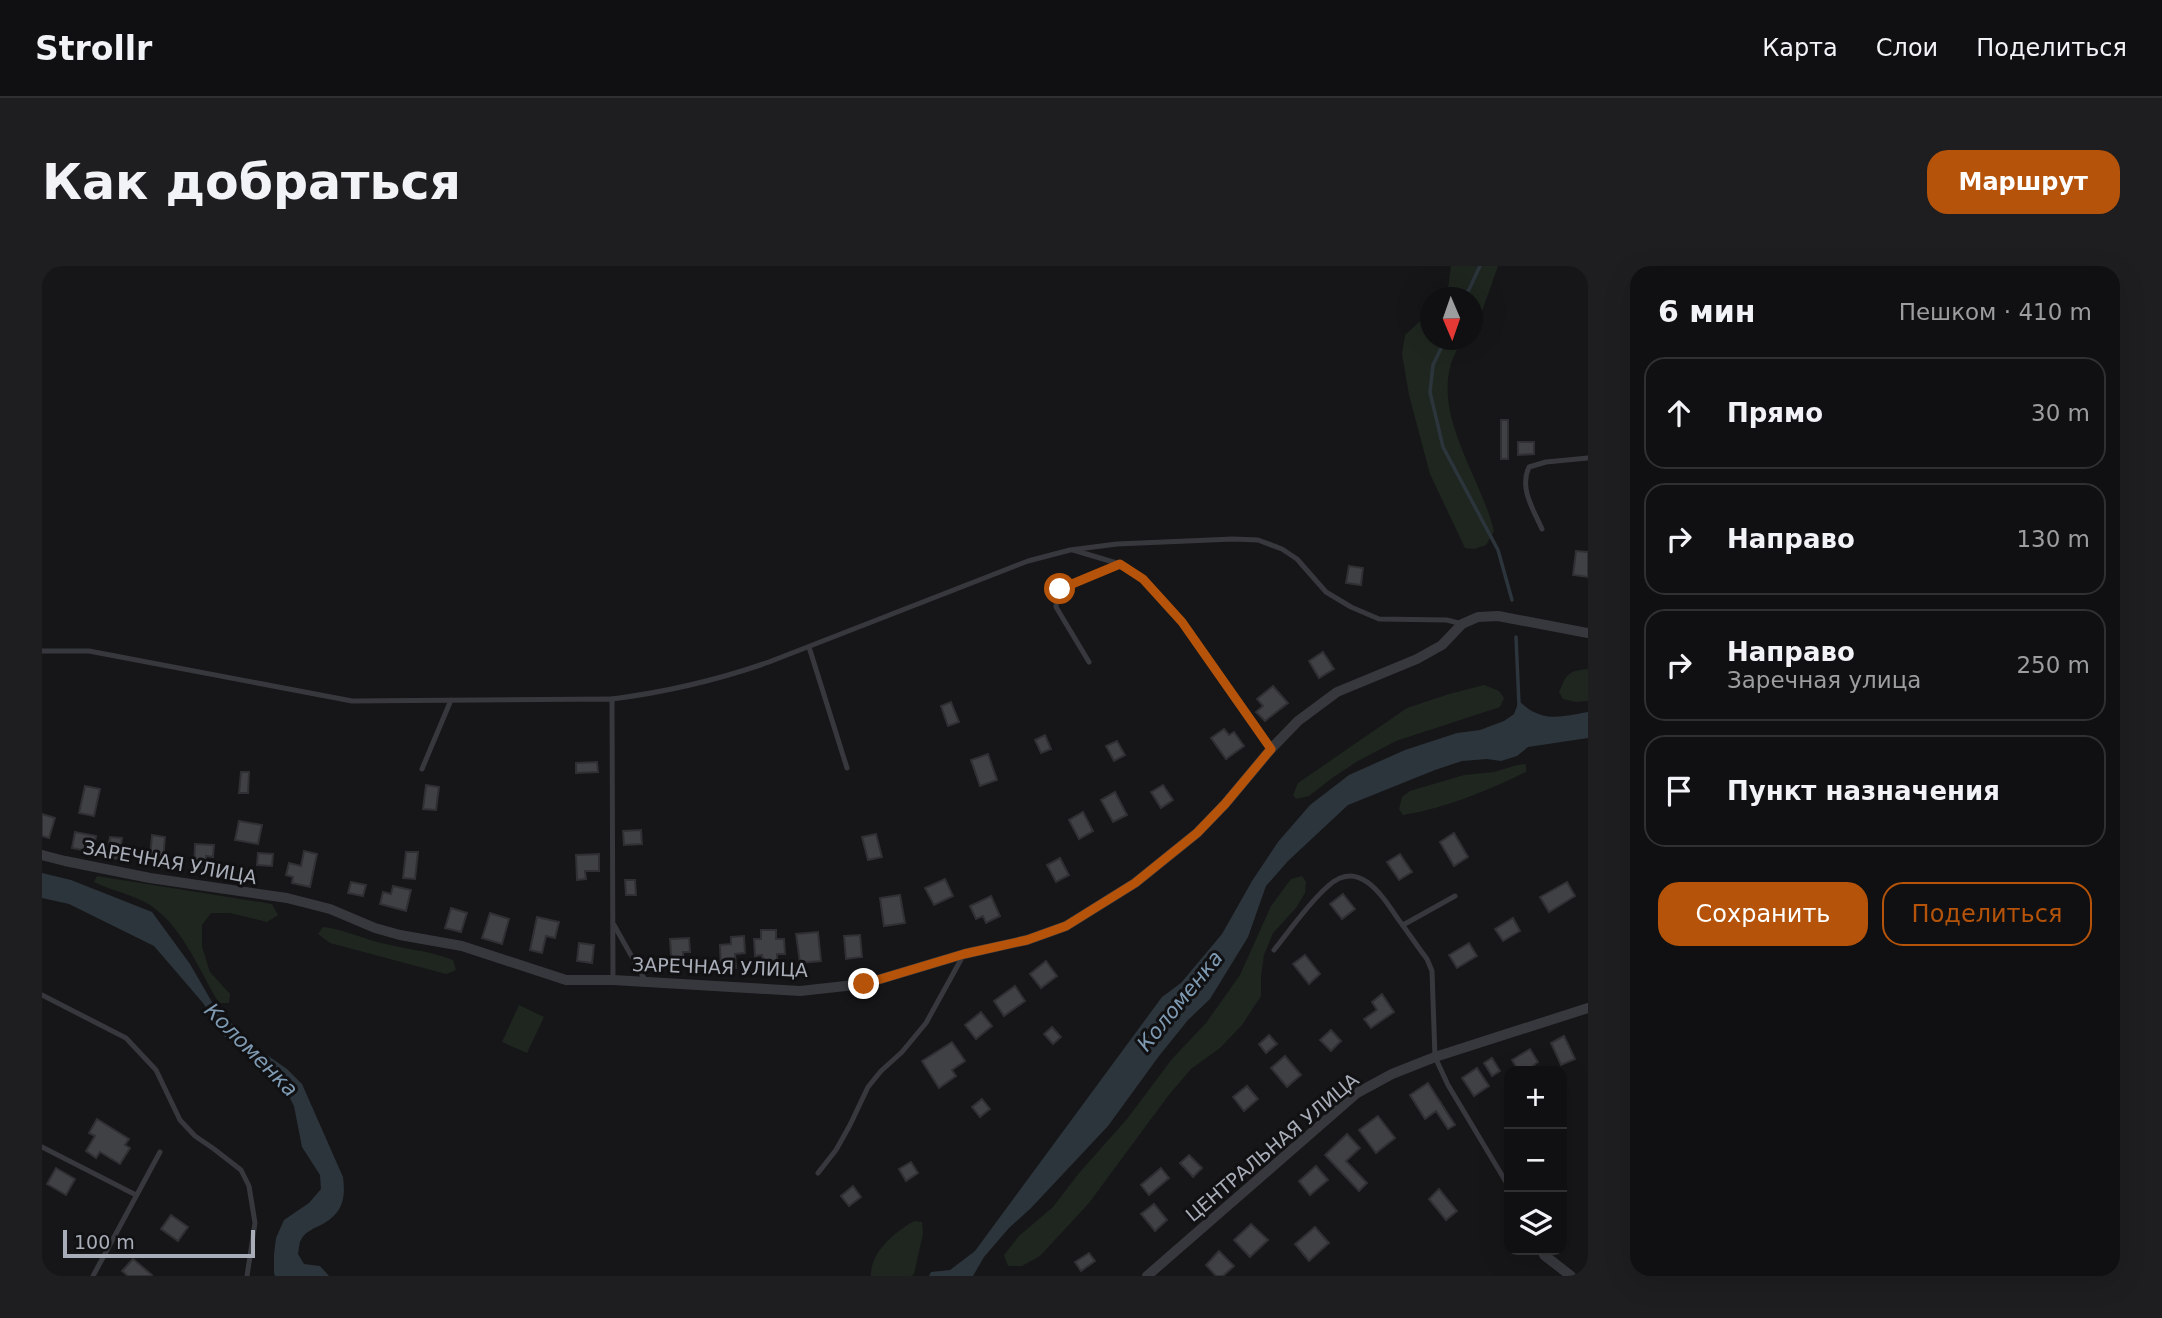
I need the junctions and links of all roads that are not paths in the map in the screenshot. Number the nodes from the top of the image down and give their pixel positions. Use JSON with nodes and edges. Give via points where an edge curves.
{"nodes":[{"id":1,"x":1588,"y":458,"type":"edge"},
{"id":2,"x":1542,"y":529,"type":"dead end"},
{"id":3,"x":1070,"y":550,"type":"junction"},
{"id":4,"x":1120,"y":564,"type":"junction"},
{"id":5,"x":1462,"y":624,"type":"junction"},
{"id":6,"x":1588,"y":633,"type":"edge"},
{"id":7,"x":809,"y":647,"type":"junction"},
{"id":8,"x":42,"y":651,"type":"edge"},
{"id":9,"x":1088,"y":662,"type":"dead end"},
{"id":10,"x":612,"y":699,"type":"junction"},
{"id":11,"x":451,"y":700,"type":"junction"},
{"id":12,"x":1271,"y":749,"type":"junction"},
{"id":13,"x":847,"y":768,"type":"dead end"},
{"id":14,"x":422,"y":769,"type":"dead end"},
{"id":15,"x":42,"y":855,"type":"edge"},
{"id":16,"x":1455,"y":896,"type":"dead end"},
{"id":17,"x":612,"y":922,"type":"junction"},
{"id":18,"x":1403,"y":925,"type":"junction"},
{"id":19,"x":1274,"y":950,"type":"dead end"},
{"id":20,"x":964,"y":954,"type":"junction"},
{"id":21,"x":612,"y":980,"type":"junction"},
{"id":22,"x":646,"y":982,"type":"junction"},
{"id":23,"x":42,"y":995,"type":"edge"},
{"id":24,"x":1588,"y":1009,"type":"edge"},
{"id":25,"x":1435,"y":1057,"type":"junction"},
{"id":26,"x":42,"y":1147,"type":"edge"},
{"id":27,"x":160,"y":1152,"type":"dead end"},
{"id":28,"x":818,"y":1173,"type":"dead end"},
{"id":29,"x":1504,"y":1179,"type":"edge"},
{"id":30,"x":136,"y":1195,"type":"junction"},
{"id":31,"x":1546,"y":1255,"type":"edge"},
{"id":32,"x":93,"y":1276,"type":"edge"},
{"id":33,"x":247,"y":1276,"type":"edge"},
{"id":34,"x":1147,"y":1276,"type":"edge"},
{"id":35,"x":1571,"y":1276,"type":"edge"}],
"edges":[{"from":1,"to":2,"type":"lane","via":[[1530,467],[1526,492]]},
{"from":3,"to":4,"type":"lane"},
{"from":3,"to":5,"type":"lane","via":[[1130,543],[1258,540],[1297,559],[1326,593],[1379,619]]},
{"from":3,"to":7,"type":"lane","via":[[1028,561]]},
{"from":4,"to":9,"type":"lane","via":[[1060,589],[1056,597],[1056,607]]},
{"from":4,"to":12,"type":"lane","via":[[1143,579],[1182,622]]},
{"from":5,"to":6,"type":"street","via":[[1498,616]]},
{"from":5,"to":12,"type":"street","name":"ЗАРЕЧНАЯ УЛИЦА","via":[[1442,645],[1417,659],[1337,692],[1298,721]]},
{"from":7,"to":10,"type":"lane","via":[[726,677]]},
{"from":7,"to":13,"type":"lane"},
{"from":8,"to":11,"type":"lane","via":[[89,652],[352,701]]},
{"from":10,"to":11,"type":"lane"},
{"from":10,"to":17,"type":"lane"},
{"from":11,"to":14,"type":"lane"},
{"from":12,"to":20,"type":"street","name":"ЗАРЕЧНАЯ УЛИЦА","via":[[1197,833],[1135,883],[1066,926]]},
{"from":15,"to":21,"type":"street","name":"ЗАРЕЧНАЯ УЛИЦА","via":[[150,878],[287,898],[375,928],[463,946],[566,980]]},
{"from":16,"to":18,"type":"lane"},
{"from":17,"to":21,"type":"lane"},
{"from":17,"to":22,"type":"lane"},
{"from":18,"to":19,"type":"lane","via":[[1366,880],[1339,878]]},
{"from":18,"to":25,"type":"lane","via":[[1432,971]]},
{"from":20,"to":22,"type":"street","name":"ЗАРЕЧНАЯ УЛИЦА","via":[[864,984],[800,990]]},
{"from":20,"to":28,"type":"lane","via":[[926,1023],[867,1087],[836,1150]]},
{"from":21,"to":22,"type":"street","name":"ЗАРЕЧНАЯ УЛИЦА"},
{"from":23,"to":33,"type":"lane","via":[[126,1038],[156,1070],[180,1120],[241,1170],[249,1186],[255,1223]]},
{"from":24,"to":25,"type":"street","name":"ЦЕНТРАЛЬНАЯ УЛИЦА"},
{"from":25,"to":29,"type":"lane"},
{"from":25,"to":34,"type":"street","name":"ЦЕНТРАЛЬНАЯ УЛИЦА","via":[[1357,1093]]},
{"from":26,"to":30,"type":"lane"},
{"from":27,"to":30,"type":"lane"},
{"from":30,"to":32,"type":"lane"},
{"from":31,"to":35,"type":"street"}]}
